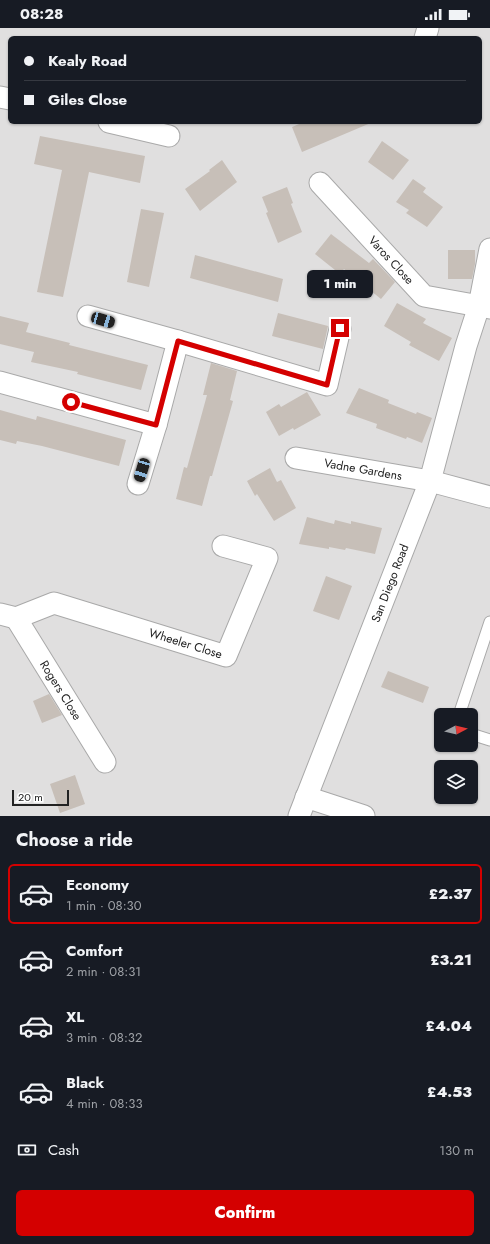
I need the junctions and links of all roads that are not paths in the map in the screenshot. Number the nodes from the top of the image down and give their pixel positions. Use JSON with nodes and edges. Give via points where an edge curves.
{"nodes":[{"id":1,"x":118,"y":124,"type":"edge"},
{"id":2,"x":169,"y":136,"type":"dead end"},
{"id":3,"x":320,"y":183,"type":"dead end"},
{"id":4,"x":490,"y":249,"type":"edge"},
{"id":5,"x":484,"y":307,"type":"edge"},
{"id":6,"x":88,"y":316,"type":"dead end"},
{"id":7,"x":340,"y":328,"type":"dead end"},
{"id":8,"x":178,"y":341,"type":"junction"},
{"id":9,"x":0,"y":382,"type":"edge"},
{"id":10,"x":156,"y":425,"type":"junction"},
{"id":11,"x":296,"y":458,"type":"dead end"},
{"id":12,"x":430,"y":481,"type":"junction"},
{"id":13,"x":138,"y":484,"type":"dead end"},
{"id":14,"x":490,"y":497,"type":"edge"},
{"id":15,"x":223,"y":546,"type":"dead end"},
{"id":16,"x":8,"y":616,"type":"edge"},
{"id":17,"x":490,"y":622,"type":"edge"},
{"id":18,"x":461,"y":708,"type":"edge"},
{"id":19,"x":478,"y":736,"type":"edge"},
{"id":20,"x":490,"y":740,"type":"edge"},
{"id":21,"x":104,"y":762,"type":"dead end"},
{"id":22,"x":303,"y":807,"type":"edge"},
{"id":23,"x":364,"y":816,"type":"edge"}],
"edges":[{"from":1,"to":2,"type":"street"},
{"from":3,"to":5,"type":"street","name":"Varos Close","via":[[424,296]]},
{"from":4,"to":5,"type":"street","name":"San Diego Road"},
{"from":5,"to":12,"type":"street","name":"San Diego Road","via":[[466,346]]},
{"from":6,"to":8,"type":"street"},
{"from":7,"to":8,"type":"street","via":[[327,385]]},
{"from":8,"to":10,"type":"street"},
{"from":9,"to":10,"type":"street"},
{"from":10,"to":13,"type":"street"},
{"from":11,"to":12,"type":"street","name":"Vadne Gardens"},
{"from":12,"to":14,"type":"street","name":"Vadne Gardens"},
{"from":12,"to":22,"type":"street","name":"San Diego Road"},
{"from":15,"to":16,"type":"street","name":"Wheeler Close","via":[[267,558],[226,656],[54,603]]},
{"from":16,"to":21,"type":"street","name":"Rogers Close"},
{"from":17,"to":18,"type":"lane"},
{"from":19,"to":20,"type":"lane"},
{"from":22,"to":23,"type":"street"}]}
